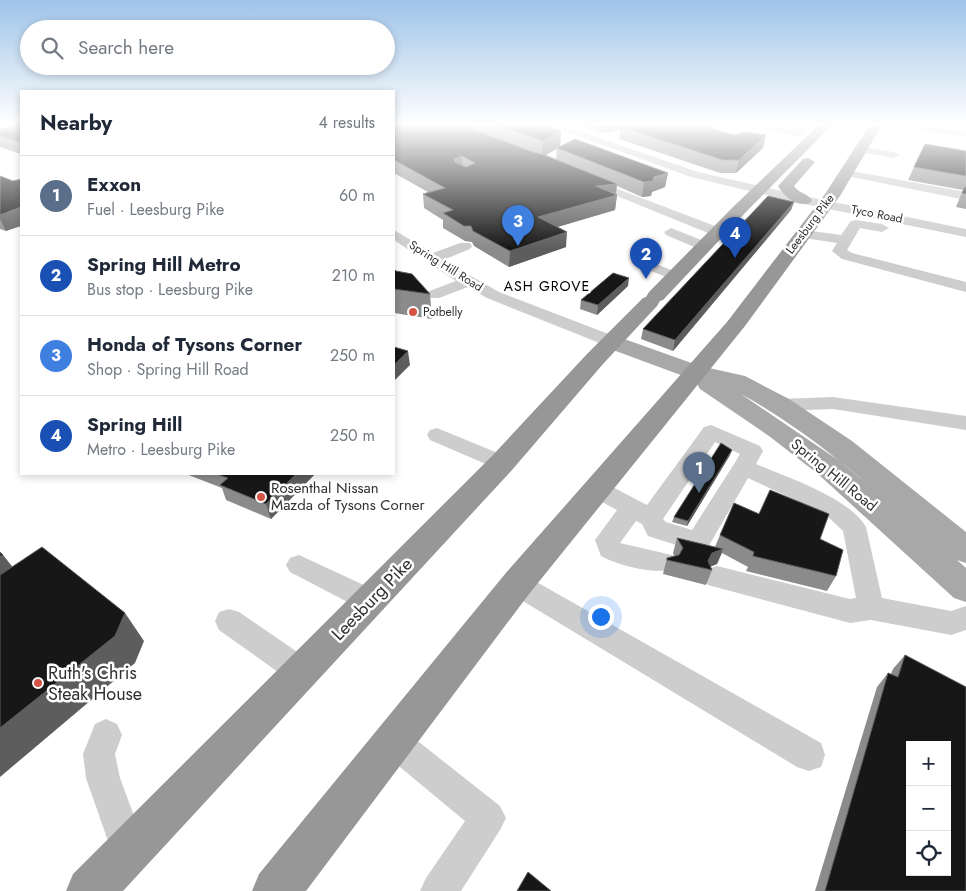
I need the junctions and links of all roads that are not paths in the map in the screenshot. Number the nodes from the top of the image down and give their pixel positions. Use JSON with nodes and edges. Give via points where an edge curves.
{"nodes":[{"id":1,"x":666,"y":165,"type":"edge"},
{"id":2,"x":785,"y":165,"type":"edge"},
{"id":3,"x":806,"y":165,"type":"edge"},
{"id":4,"x":851,"y":165,"type":"edge"},
{"id":5,"x":846,"y":173,"type":"junction"},
{"id":6,"x":581,"y":178,"type":"edge"},
{"id":7,"x":759,"y":190,"type":"junction"},
{"id":8,"x":966,"y":196,"type":"edge"},
{"id":9,"x":804,"y":200,"type":"junction"},
{"id":10,"x":826,"y":204,"type":"junction"},
{"id":11,"x":961,"y":228,"type":"edge"},
{"id":12,"x":671,"y":232,"type":"dead end"},
{"id":13,"x":718,"y":232,"type":"junction"},
{"id":14,"x":804,"y":234,"type":"junction"},
{"id":15,"x":395,"y":235,"type":"edge"},
{"id":16,"x":845,"y":240,"type":"junction"},
{"id":17,"x":465,"y":246,"type":"dead end"},
{"id":18,"x":704,"y":246,"type":"junction"},
{"id":19,"x":966,"y":246,"type":"edge"},
{"id":20,"x":432,"y":259,"type":"junction"},
{"id":21,"x":638,"y":261,"type":"dead end"},
{"id":22,"x":674,"y":276,"type":"junction"},
{"id":23,"x":468,"y":282,"type":"junction"},
{"id":24,"x":966,"y":287,"type":"edge"},
{"id":25,"x":433,"y":295,"type":"dead end"},
{"id":26,"x":613,"y":342,"type":"junction"},
{"id":27,"x":694,"y":372,"type":"junction"},
{"id":28,"x":847,"y":404,"type":"junction"},
{"id":29,"x":780,"y":405,"type":"junction"},
{"id":30,"x":966,"y":423,"type":"edge"},
{"id":31,"x":824,"y":434,"type":"junction"},
{"id":32,"x":438,"y":436,"type":"dead end"},
{"id":33,"x":502,"y":463,"type":"junction"},
{"id":34,"x":595,"y":488,"type":"junction"},
{"id":35,"x":699,"y":488,"type":"junction"},
{"id":36,"x":862,"y":497,"type":"junction"},
{"id":37,"x":833,"y":508,"type":"junction"},
{"id":38,"x":966,"y":550,"type":"edge"},
{"id":39,"x":663,"y":562,"type":"dead end"},
{"id":40,"x":299,"y":564,"type":"dead end"},
{"id":41,"x":717,"y":577,"type":"dead end"},
{"id":42,"x":517,"y":584,"type":"junction"},
{"id":43,"x":966,"y":588,"type":"edge"},
{"id":44,"x":371,"y":601,"type":"junction"},
{"id":45,"x":871,"y":608,"type":"junction"},
{"id":46,"x":966,"y":618,"type":"edge"},
{"id":47,"x":229,"y":621,"type":"dead end"},
{"id":48,"x":302,"y":672,"type":"junction"},
{"id":49,"x":106,"y":735,"type":"dead end"},
{"id":50,"x":394,"y":742,"type":"junction"},
{"id":51,"x":809,"y":754,"type":"dead end"},
{"id":52,"x":129,"y":851,"type":"junction"},
{"id":53,"x":90,"y":891,"type":"edge"},
{"id":54,"x":276,"y":891,"type":"edge"},
{"id":55,"x":439,"y":891,"type":"edge"}],
"edges":[{"from":1,"to":7,"type":"street","name":"Tyco Road"},
{"from":2,"to":7,"type":"highway","name":"Leesburg Pike"},
{"from":3,"to":9,"type":"highway","via":[[787,185],[791,194]]},
{"from":4,"to":5,"type":"highway","name":"Leesburg Pike"},
{"from":5,"to":8,"type":"street"},
{"from":5,"to":10,"type":"highway","name":"Leesburg Pike"},
{"from":6,"to":13,"type":"street"},
{"from":7,"to":9,"type":"street","name":"Tyco Road"},
{"from":7,"to":13,"type":"highway","name":"Leesburg Pike"},
{"from":9,"to":10,"type":"street","name":"Tyco Road"},
{"from":10,"to":11,"type":"street","name":"Tyco Road"},
{"from":10,"to":14,"type":"highway","name":"Leesburg Pike"},
{"from":12,"to":18,"type":"street"},
{"from":13,"to":18,"type":"highway","name":"Leesburg Pike"},
{"from":14,"to":16,"type":"street"},
{"from":14,"to":27,"type":"highway","name":"Leesburg Pike"},
{"from":15,"to":20,"type":"street","name":"Spring Hill Road"},
{"from":16,"to":19,"type":"street","via":[[856,224]]},
{"from":16,"to":24,"type":"street","via":[[840,253]]},
{"from":17,"to":20,"type":"street"},
{"from":18,"to":22,"type":"highway","name":"Leesburg Pike"},
{"from":20,"to":23,"type":"street","name":"Spring Hill Road"},
{"from":21,"to":22,"type":"street"},
{"from":22,"to":26,"type":"highway","name":"Leesburg Pike"},
{"from":23,"to":25,"type":"street"},
{"from":23,"to":26,"type":"street","name":"Spring Hill Road","via":[[511,303]]},
{"from":26,"to":27,"type":"main road","name":"Spring Hill Road"},
{"from":26,"to":33,"type":"highway","name":"Leesburg Pike"},
{"from":27,"to":29,"type":"main road","name":"Spring Hill Road","via":[[736,381]]},
{"from":27,"to":34,"type":"highway","name":"Leesburg Pike"},
{"from":27,"to":36,"type":"main road","name":"Spring Hill Road","via":[[804,448]]},
{"from":28,"to":29,"type":"street"},
{"from":28,"to":30,"type":"street"},
{"from":28,"to":31,"type":"street","via":[[826,413]]},
{"from":29,"to":31,"type":"main road","name":"Spring Hill Road"},
{"from":31,"to":38,"type":"main road","name":"Spring Hill Road"},
{"from":32,"to":33,"type":"street"},
{"from":33,"to":44,"type":"highway","name":"Leesburg Pike"},
{"from":34,"to":35,"type":"street"},
{"from":34,"to":42,"type":"highway","name":"Leesburg Pike"},
{"from":35,"to":37,"type":"street"},
{"from":35,"to":39,"type":"street","via":[[607,540],[610,549],[619,554]]},
{"from":36,"to":37,"type":"street"},
{"from":36,"to":43,"type":"main road","name":"Spring Hill Road"},
{"from":37,"to":45,"type":"street","via":[[854,527]]},
{"from":40,"to":44,"type":"street"},
{"from":41,"to":45,"type":"street","via":[[850,611]]},
{"from":42,"to":50,"type":"highway","name":"Leesburg Pike"},
{"from":42,"to":51,"type":"street"},
{"from":44,"to":48,"type":"highway","name":"Leesburg Pike"},
{"from":45,"to":46,"type":"street","via":[[951,622]]},
{"from":47,"to":48,"type":"street"},
{"from":48,"to":52,"type":"highway","name":"Leesburg Pike"},
{"from":49,"to":52,"type":"street","via":[[99,754],[103,778]]},
{"from":50,"to":54,"type":"highway","name":"Leesburg Pike"},
{"from":50,"to":55,"type":"street","via":[[488,818]]},
{"from":52,"to":53,"type":"highway","name":"Leesburg Pike"}]}
